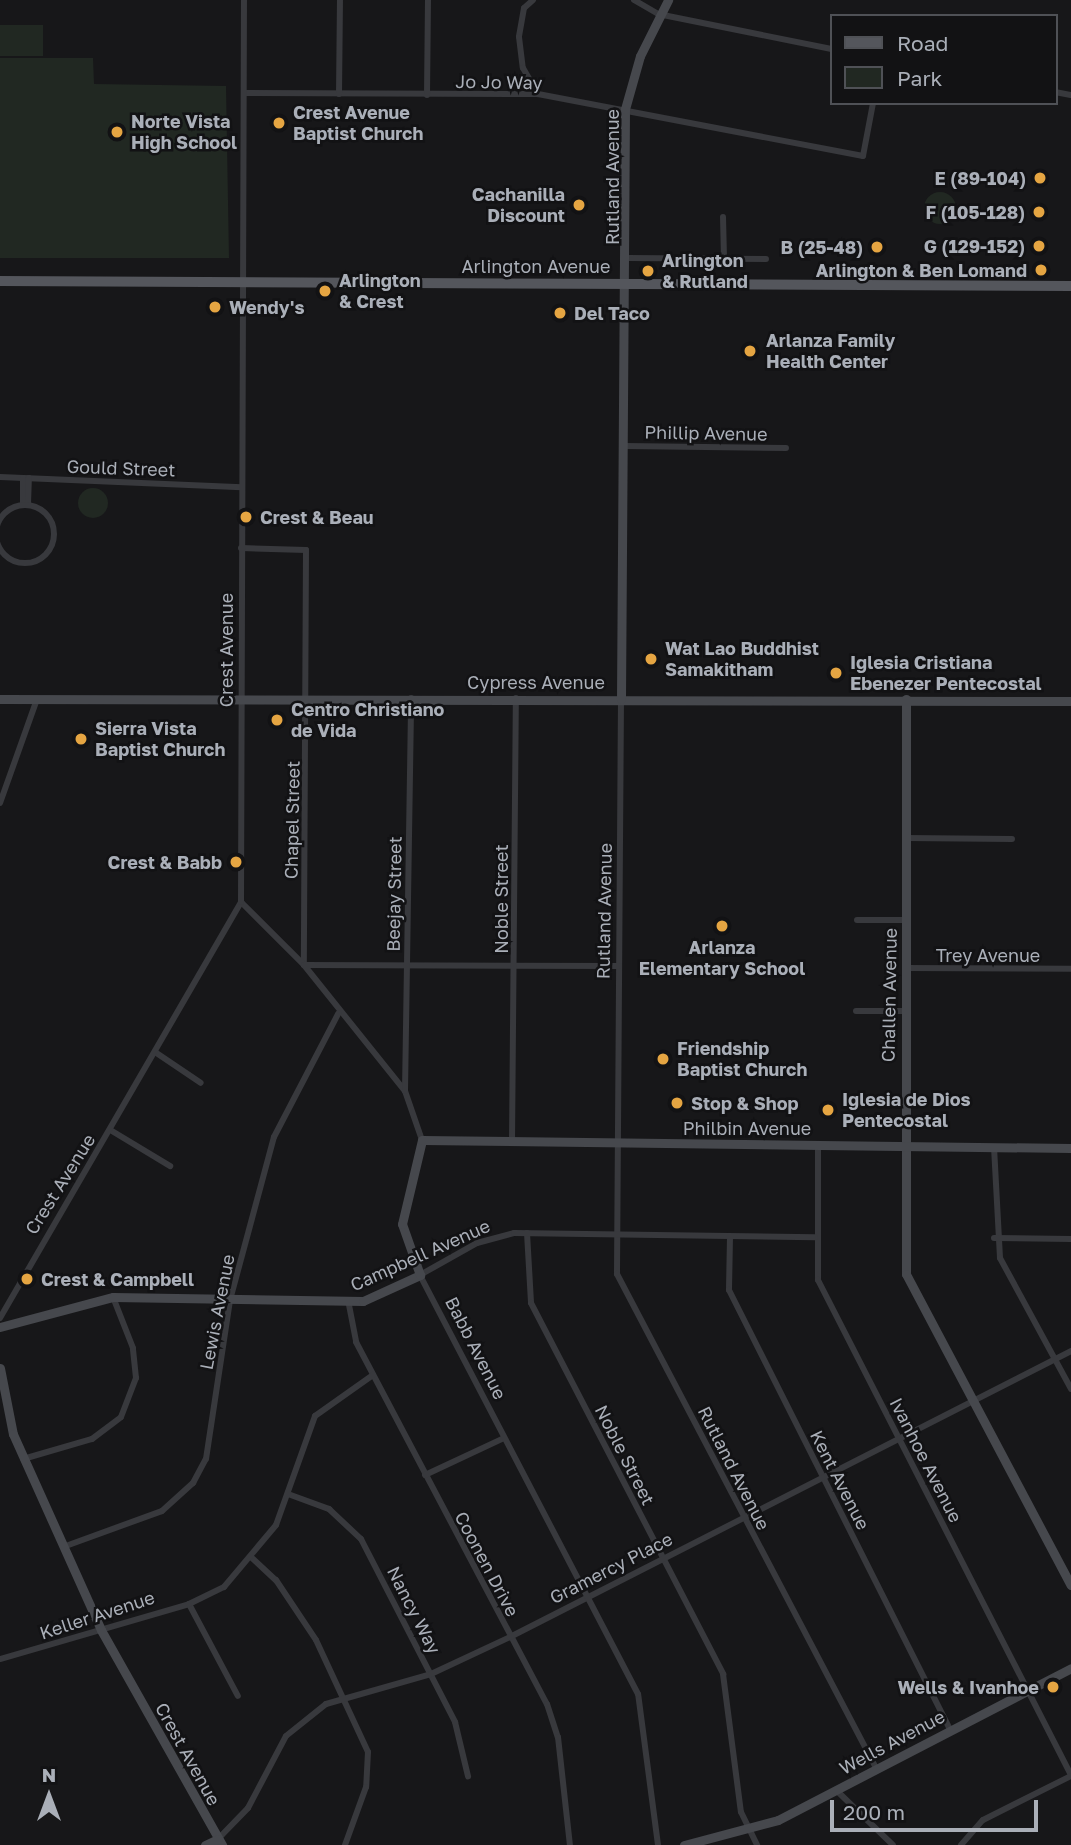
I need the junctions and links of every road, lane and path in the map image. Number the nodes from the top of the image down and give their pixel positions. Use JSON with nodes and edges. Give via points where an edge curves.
{"nodes":[{"id":1,"x":244,"y":0,"type":"edge"},
{"id":2,"x":340,"y":0,"type":"edge"},
{"id":3,"x":428,"y":0,"type":"edge"},
{"id":4,"x":533,"y":0,"type":"edge"},
{"id":5,"x":634,"y":0,"type":"edge"},
{"id":6,"x":668,"y":0,"type":"edge"},
{"id":7,"x":658,"y":14,"type":"junction"},
{"id":8,"x":830,"y":49,"type":"edge"},
{"id":9,"x":244,"y":93,"type":"junction"},
{"id":10,"x":339,"y":93,"type":"junction"},
{"id":11,"x":538,"y":94,"type":"junction"},
{"id":12,"x":427,"y":95,"type":"junction"},
{"id":13,"x":873,"y":105,"type":"edge"},
{"id":14,"x":625,"y":109,"type":"junction"},
{"id":15,"x":723,"y":217,"type":"dead end"},
{"id":16,"x":628,"y":258,"type":"junction"},
{"id":17,"x":724,"y":258,"type":"junction"},
{"id":18,"x":766,"y":259,"type":"dead end"},
{"id":19,"x":0,"y":281,"type":"edge"},
{"id":20,"x":242,"y":282,"type":"junction"},
{"id":21,"x":628,"y":282,"type":"junction"},
{"id":22,"x":1071,"y":286,"type":"edge"},
{"id":23,"x":625,"y":446,"type":"junction"},
{"id":24,"x":786,"y":448,"type":"dead end"},
{"id":25,"x":0,"y":477,"type":"edge"},
{"id":26,"x":26,"y":478,"type":"junction"},
{"id":27,"x":242,"y":487,"type":"junction"},
{"id":28,"x":26,"y":504,"type":"junction"},
{"id":29,"x":242,"y":548,"type":"junction"},
{"id":30,"x":242,"y":695,"type":"junction"},
{"id":31,"x":307,"y":696,"type":"junction"},
{"id":32,"x":411,"y":698,"type":"junction"},
{"id":33,"x":516,"y":698,"type":"junction"},
{"id":34,"x":0,"y":699,"type":"edge"},
{"id":35,"x":37,"y":699,"type":"junction"},
{"id":36,"x":621,"y":699,"type":"junction"},
{"id":37,"x":905,"y":699,"type":"junction"},
{"id":38,"x":1071,"y":701,"type":"edge"},
{"id":39,"x":0,"y":803,"type":"edge"},
{"id":40,"x":906,"y":838,"type":"junction"},
{"id":41,"x":1012,"y":839,"type":"dead end"},
{"id":42,"x":241,"y":902,"type":"junction"},
{"id":43,"x":857,"y":920,"type":"dead end"},
{"id":44,"x":905,"y":920,"type":"junction"},
{"id":45,"x":304,"y":965,"type":"junction"},
{"id":46,"x":407,"y":965,"type":"junction"},
{"id":47,"x":515,"y":965,"type":"junction"},
{"id":48,"x":619,"y":966,"type":"junction"},
{"id":49,"x":905,"y":968,"type":"junction"},
{"id":50,"x":1071,"y":969,"type":"edge"},
{"id":51,"x":856,"y":1011,"type":"dead end"},
{"id":52,"x":904,"y":1011,"type":"junction"},
{"id":53,"x":338,"y":1014,"type":"junction"},
{"id":54,"x":155,"y":1052,"type":"junction"},
{"id":55,"x":201,"y":1083,"type":"dead end"},
{"id":56,"x":405,"y":1091,"type":"junction"},
{"id":57,"x":112,"y":1131,"type":"junction"},
{"id":58,"x":422,"y":1140,"type":"junction"},
{"id":59,"x":512,"y":1141,"type":"junction"},
{"id":60,"x":617,"y":1143,"type":"junction"},
{"id":61,"x":818,"y":1144,"type":"junction"},
{"id":62,"x":902,"y":1145,"type":"junction"},
{"id":63,"x":994,"y":1147,"type":"junction"},
{"id":64,"x":1071,"y":1147,"type":"edge"},
{"id":65,"x":170,"y":1166,"type":"dead end"},
{"id":66,"x":527,"y":1233,"type":"junction"},
{"id":67,"x":618,"y":1235,"type":"junction"},
{"id":68,"x":730,"y":1237,"type":"junction"},
{"id":69,"x":815,"y":1237,"type":"junction"},
{"id":70,"x":994,"y":1238,"type":"junction"},
{"id":71,"x":1071,"y":1239,"type":"edge"},
{"id":72,"x":420,"y":1275,"type":"junction"},
{"id":73,"x":113,"y":1297,"type":"junction"},
{"id":74,"x":230,"y":1300,"type":"junction"},
{"id":75,"x":349,"y":1304,"type":"junction"},
{"id":76,"x":0,"y":1318,"type":"edge"},
{"id":77,"x":0,"y":1327,"type":"edge"},
{"id":78,"x":1071,"y":1351,"type":"edge"},
{"id":79,"x":1056,"y":1359,"type":"junction"},
{"id":80,"x":0,"y":1368,"type":"edge"},
{"id":81,"x":373,"y":1375,"type":"junction"},
{"id":82,"x":1071,"y":1389,"type":"edge"},
{"id":83,"x":974,"y":1401,"type":"junction"},
{"id":84,"x":504,"y":1438,"type":"junction"},
{"id":85,"x":900,"y":1438,"type":"junction"},
{"id":86,"x":23,"y":1459,"type":"junction"},
{"id":87,"x":425,"y":1475,"type":"junction"},
{"id":88,"x":823,"y":1478,"type":"junction"},
{"id":89,"x":288,"y":1494,"type":"junction"},
{"id":90,"x":742,"y":1519,"type":"junction"},
{"id":91,"x":63,"y":1547,"type":"junction"},
{"id":92,"x":253,"y":1558,"type":"junction"},
{"id":93,"x":664,"y":1559,"type":"junction"},
{"id":94,"x":1071,"y":1585,"type":"edge"},
{"id":95,"x":589,"y":1598,"type":"junction"},
{"id":96,"x":188,"y":1604,"type":"junction"},
{"id":97,"x":100,"y":1630,"type":"junction"},
{"id":98,"x":510,"y":1637,"type":"junction"},
{"id":99,"x":0,"y":1659,"type":"edge"},
{"id":100,"x":1071,"y":1668,"type":"edge"},
{"id":101,"x":431,"y":1674,"type":"junction"},
{"id":102,"x":1029,"y":1690,"type":"junction"},
{"id":103,"x":238,"y":1696,"type":"dead end"},
{"id":104,"x":347,"y":1696,"type":"junction"},
{"id":105,"x":950,"y":1729,"type":"junction"},
{"id":106,"x":876,"y":1768,"type":"junction"},
{"id":107,"x":468,"y":1776,"type":"dead end"},
{"id":108,"x":1071,"y":1776,"type":"edge"},
{"id":109,"x":836,"y":1790,"type":"junction"},
{"id":110,"x":747,"y":1833,"type":"junction"},
{"id":111,"x":220,"y":1842,"type":"edge"},
{"id":112,"x":205,"y":1845,"type":"edge"},
{"id":113,"x":345,"y":1845,"type":"edge"},
{"id":114,"x":570,"y":1845,"type":"edge"},
{"id":115,"x":658,"y":1845,"type":"edge"},
{"id":116,"x":684,"y":1845,"type":"edge"},
{"id":117,"x":757,"y":1845,"type":"edge"},
{"id":118,"x":892,"y":1845,"type":"edge"},
{"id":119,"x":961,"y":1845,"type":"edge"}],
"edges":[{"from":1,"to":9,"type":"street","name":"Crest Avenue"},
{"from":2,"to":10,"type":"street"},
{"from":3,"to":12,"type":"street"},
{"from":4,"to":11,"type":"street","via":[[524,8],[519,37],[523,68]]},
{"from":5,"to":7,"type":"street"},
{"from":6,"to":7,"type":"street","name":"Rutland Avenue"},
{"from":7,"to":8,"type":"street"},
{"from":7,"to":14,"type":"street","name":"Rutland Avenue"},
{"from":9,"to":10,"type":"street","name":"Jo Jo Way"},
{"from":9,"to":20,"type":"street","name":"Crest Avenue"},
{"from":10,"to":12,"type":"street","name":"Jo Jo Way"},
{"from":11,"to":12,"type":"street","name":"Jo Jo Way"},
{"from":11,"to":14,"type":"street","name":"Jo Jo Way"},
{"from":13,"to":14,"type":"street","name":"Jo Jo Way","via":[[863,156]]},
{"from":14,"to":16,"type":"street","name":"Rutland Avenue"},
{"from":15,"to":17,"type":"street"},
{"from":16,"to":17,"type":"street"},
{"from":16,"to":21,"type":"street","name":"Rutland Avenue"},
{"from":17,"to":18,"type":"street"},
{"from":19,"to":20,"type":"main road","name":"Arlington Avenue"},
{"from":20,"to":21,"type":"main road","name":"Arlington Avenue"},
{"from":20,"to":27,"type":"street","name":"Crest Avenue"},
{"from":21,"to":22,"type":"main road","name":"Arlington Avenue"},
{"from":21,"to":23,"type":"street","name":"Rutland Avenue"},
{"from":23,"to":24,"type":"street","name":"Phillip Avenue"},
{"from":23,"to":36,"type":"street","name":"Rutland Avenue"},
{"from":25,"to":26,"type":"street","name":"Gould Street"},
{"from":26,"to":27,"type":"street","name":"Gould Street"},
{"from":26,"to":28,"type":"street"},
{"from":27,"to":29,"type":"street","name":"Crest Avenue"},
{"from":28,"to":28,"type":"street","via":[[5,507],[6,561],[46,559],[45,507]]},
{"from":29,"to":30,"type":"street","name":"Crest Avenue"},
{"from":29,"to":31,"type":"street","name":"Chapel Street","via":[[306,550]]},
{"from":30,"to":31,"type":"street","name":"Cypress Avenue"},
{"from":30,"to":35,"type":"street","name":"Cypress Avenue"},
{"from":30,"to":42,"type":"street","name":"Crest Avenue"},
{"from":31,"to":32,"type":"street","name":"Cypress Avenue"},
{"from":31,"to":45,"type":"street","name":"Chapel Street"},
{"from":32,"to":33,"type":"street","name":"Cypress Avenue"},
{"from":32,"to":46,"type":"street","name":"Beejay Street"},
{"from":33,"to":36,"type":"street","name":"Cypress Avenue"},
{"from":33,"to":47,"type":"street","name":"Noble Street"},
{"from":34,"to":35,"type":"street","name":"Cypress Avenue"},
{"from":35,"to":39,"type":"street"},
{"from":36,"to":37,"type":"street","name":"Cypress Avenue"},
{"from":36,"to":48,"type":"street","name":"Rutland Avenue"},
{"from":37,"to":38,"type":"street","name":"Cypress Avenue"},
{"from":37,"to":40,"type":"street","name":"Challen Avenue"},
{"from":40,"to":41,"type":"street"},
{"from":40,"to":44,"type":"street","name":"Challen Avenue"},
{"from":42,"to":45,"type":"street"},
{"from":42,"to":54,"type":"street","name":"Crest Avenue"},
{"from":43,"to":44,"type":"street"},
{"from":44,"to":49,"type":"street","name":"Challen Avenue"},
{"from":45,"to":46,"type":"street"},
{"from":45,"to":53,"type":"street"},
{"from":46,"to":47,"type":"street"},
{"from":46,"to":56,"type":"street","name":"Beejay Street"},
{"from":47,"to":48,"type":"street"},
{"from":47,"to":59,"type":"street","name":"Noble Street"},
{"from":48,"to":60,"type":"street","name":"Rutland Avenue"},
{"from":49,"to":50,"type":"street","name":"Trey Avenue"},
{"from":49,"to":52,"type":"street","name":"Challen Avenue"},
{"from":51,"to":52,"type":"street"},
{"from":52,"to":62,"type":"street","name":"Challen Avenue"},
{"from":53,"to":56,"type":"street"},
{"from":53,"to":74,"type":"street","name":"Lewis Avenue","via":[[274,1137]]},
{"from":54,"to":55,"type":"street"},
{"from":54,"to":57,"type":"street","name":"Crest Avenue"},
{"from":56,"to":58,"type":"street"},
{"from":57,"to":65,"type":"street"},
{"from":57,"to":76,"type":"street","name":"Crest Avenue"},
{"from":58,"to":59,"type":"street","name":"Philbin Avenue"},
{"from":58,"to":72,"type":"street","name":"Babb Avenue","via":[[402,1224]]},
{"from":59,"to":60,"type":"street","name":"Philbin Avenue"},
{"from":60,"to":61,"type":"street","name":"Philbin Avenue"},
{"from":60,"to":67,"type":"street","name":"Rutland Avenue"},
{"from":61,"to":62,"type":"street","name":"Philbin Avenue"},
{"from":61,"to":69,"type":"street","name":"Ivanhoe Avenue"},
{"from":62,"to":63,"type":"street","name":"Philbin Avenue"},
{"from":62,"to":83,"type":"street","name":"Challen Avenue","via":[[906,1274]]},
{"from":63,"to":64,"type":"street","name":"Philbin Avenue"},
{"from":63,"to":70,"type":"street"},
{"from":66,"to":67,"type":"street","name":"Campbell Avenue"},
{"from":66,"to":72,"type":"street","name":"Campbell Avenue","via":[[477,1243]]},
{"from":66,"to":93,"type":"street","name":"Noble Street","via":[[531,1303]]},
{"from":67,"to":68,"type":"street","name":"Campbell Avenue"},
{"from":67,"to":90,"type":"street","name":"Rutland Avenue","via":[[617,1274]]},
{"from":68,"to":69,"type":"street","name":"Campbell Avenue"},
{"from":68,"to":88,"type":"street","name":"Kent Avenue","via":[[729,1290]]},
{"from":69,"to":85,"type":"street","name":"Ivanhoe Avenue","via":[[818,1280]]},
{"from":70,"to":71,"type":"street"},
{"from":70,"to":79,"type":"street"},
{"from":72,"to":75,"type":"street","name":"Campbell Avenue"},
{"from":72,"to":84,"type":"street","name":"Babb Avenue"},
{"from":73,"to":74,"type":"street","name":"Campbell Avenue"},
{"from":73,"to":77,"type":"street","name":"Campbell Avenue"},
{"from":73,"to":86,"type":"street","via":[[133,1348],[136,1378],[121,1417],[92,1439]]},
{"from":74,"to":75,"type":"street","name":"Campbell Avenue"},
{"from":74,"to":91,"type":"street","name":"Lewis Avenue","via":[[206,1459],[193,1483],[162,1511]]},
{"from":75,"to":81,"type":"street","name":"Coonen Drive","via":[[354,1335]]},
{"from":78,"to":79,"type":"street","name":"Gramercy Place"},
{"from":79,"to":82,"type":"street"},
{"from":79,"to":83,"type":"street","name":"Gramercy Place"},
{"from":80,"to":86,"type":"street","name":"Crest Avenue"},
{"from":81,"to":87,"type":"street","name":"Coonen Drive"},
{"from":81,"to":89,"type":"street","name":"Keller Avenue","via":[[315,1416]]},
{"from":83,"to":85,"type":"street","name":"Gramercy Place"},
{"from":83,"to":94,"type":"street","name":"Challen Avenue"},
{"from":84,"to":87,"type":"street"},
{"from":84,"to":95,"type":"street","name":"Babb Avenue"},
{"from":85,"to":88,"type":"street","name":"Gramercy Place"},
{"from":85,"to":102,"type":"street","name":"Ivanhoe Avenue"},
{"from":86,"to":91,"type":"street","name":"Crest Avenue"},
{"from":87,"to":98,"type":"street","name":"Coonen Drive"},
{"from":88,"to":90,"type":"street","name":"Gramercy Place"},
{"from":88,"to":105,"type":"street","name":"Kent Avenue"},
{"from":89,"to":92,"type":"street","name":"Keller Avenue"},
{"from":89,"to":101,"type":"street","name":"Nancy Way","via":[[329,1509],[362,1539]]},
{"from":90,"to":93,"type":"street","name":"Gramercy Place"},
{"from":90,"to":106,"type":"street","name":"Rutland Avenue"},
{"from":91,"to":97,"type":"street","name":"Crest Avenue"},
{"from":92,"to":96,"type":"street","name":"Keller Avenue","via":[[225,1587]]},
{"from":92,"to":104,"type":"street","via":[[276,1580]]},
{"from":93,"to":95,"type":"street","name":"Gramercy Place"},
{"from":93,"to":110,"type":"street","name":"Noble Street","via":[[723,1674]]},
{"from":95,"to":98,"type":"street","name":"Gramercy Place"},
{"from":95,"to":115,"type":"street","name":"Babb Avenue","via":[[645,1712]]},
{"from":96,"to":97,"type":"street","name":"Keller Avenue"},
{"from":96,"to":103,"type":"street"},
{"from":97,"to":99,"type":"street","name":"Keller Avenue"},
{"from":97,"to":111,"type":"street","name":"Crest Avenue"},
{"from":98,"to":101,"type":"street","name":"Gramercy Place"},
{"from":98,"to":114,"type":"street","name":"Coonen Drive","via":[[558,1737]]},
{"from":100,"to":102,"type":"street","name":"Wells Avenue"},
{"from":101,"to":104,"type":"street","name":"Gramercy Place"},
{"from":101,"to":107,"type":"street","name":"Nancy Way","via":[[466,1747]]},
{"from":102,"to":105,"type":"street","name":"Wells Avenue"},
{"from":102,"to":108,"type":"street","name":"Ivanhoe Avenue"},
{"from":104,"to":111,"type":"street","name":"Gramercy Place","via":[[306,1716],[286,1736],[248,1808]]},
{"from":104,"to":113,"type":"street","via":[[368,1752],[366,1787]]},
{"from":105,"to":106,"type":"street","name":"Wells Avenue"},
{"from":106,"to":109,"type":"street","name":"Wells Avenue"},
{"from":108,"to":119,"type":"street","via":[[983,1820]]},
{"from":109,"to":110,"type":"street","name":"Wells Avenue"},
{"from":109,"to":118,"type":"street"},
{"from":110,"to":116,"type":"street","name":"Wells Avenue"},
{"from":110,"to":117,"type":"street"},
{"from":111,"to":112,"type":"street","name":"Gramercy Place"}]}
